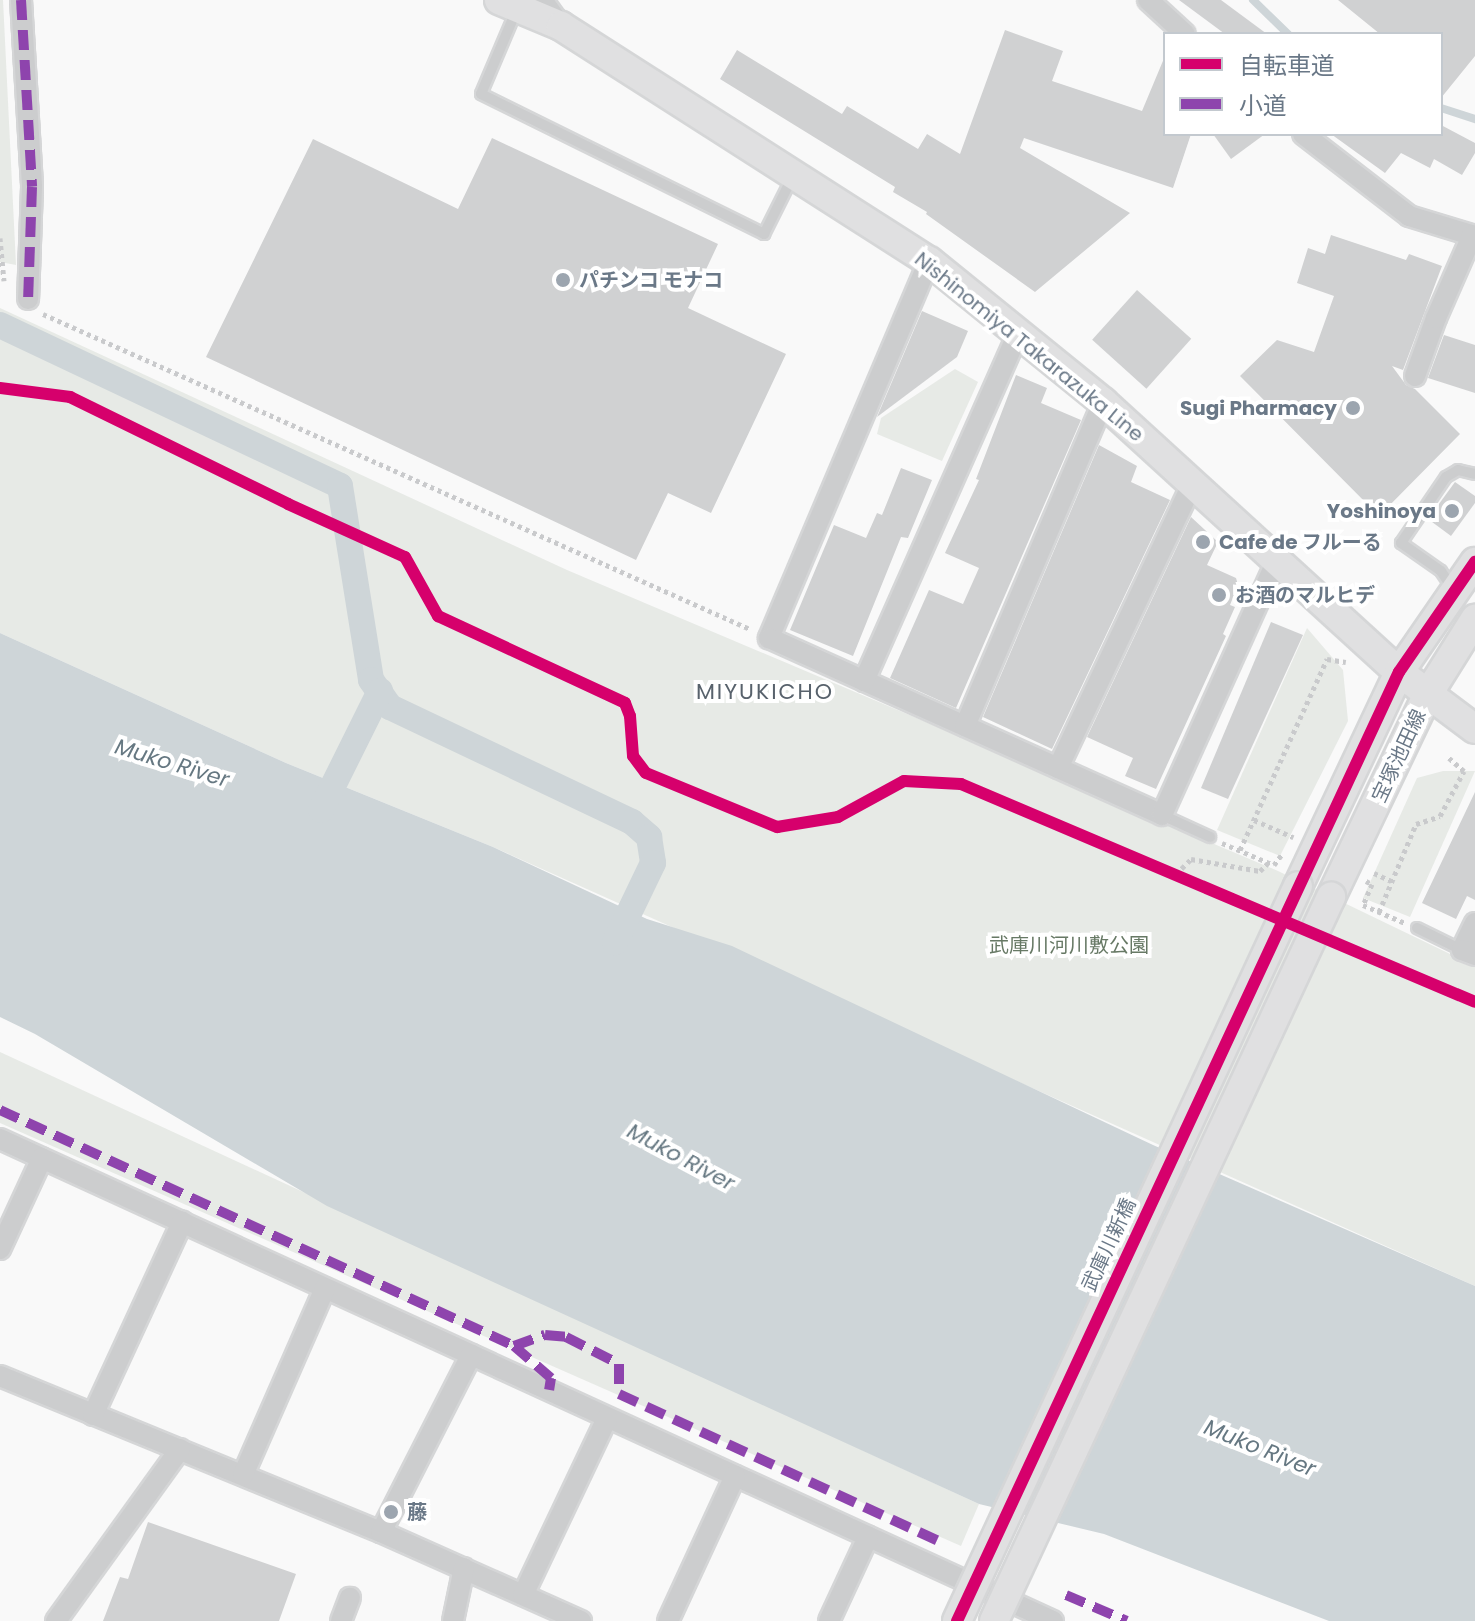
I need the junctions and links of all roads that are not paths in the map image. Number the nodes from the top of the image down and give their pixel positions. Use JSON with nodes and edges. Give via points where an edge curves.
{"nodes":[{"id":1,"x":21,"y":0,"type":"edge"},
{"id":2,"x":1148,"y":0,"type":"edge"},
{"id":3,"x":520,"y":3,"type":"edge"},
{"id":4,"x":1183,"y":32,"type":"edge"},
{"id":5,"x":1306,"y":136,"type":"edge"},
{"id":6,"x":794,"y":174,"type":"junction"},
{"id":7,"x":1474,"y":236,"type":"edge"},
{"id":8,"x":929,"y":261,"type":"junction"},
{"id":9,"x":28,"y":299,"type":"road end"},
{"id":10,"x":1018,"y":334,"type":"junction"},
{"id":11,"x":1415,"y":376,"type":"dead end"},
{"id":12,"x":1103,"y":402,"type":"junction"},
{"id":13,"x":1475,"y":474,"type":"edge"},
{"id":14,"x":1192,"y":484,"type":"junction"},
{"id":15,"x":1475,"y":562,"type":"edge"},
{"id":16,"x":1276,"y":563,"type":"junction"},
{"id":17,"x":1455,"y":591,"type":"junction"},
{"id":18,"x":1475,"y":619,"type":"edge"},
{"id":19,"x":1399,"y":672,"type":"junction"},
{"id":20,"x":864,"y":681,"type":"junction"},
{"id":21,"x":1428,"y":694,"type":"junction"},
{"id":22,"x":965,"y":726,"type":"junction"},
{"id":23,"x":1475,"y":729,"type":"edge"},
{"id":24,"x":1058,"y":768,"type":"junction"},
{"id":25,"x":1162,"y":815,"type":"junction"},
{"id":26,"x":1210,"y":837,"type":"road end"},
{"id":27,"x":1475,"y":923,"type":"edge"},
{"id":28,"x":1417,"y":928,"type":"road end"},
{"id":29,"x":1469,"y":952,"type":"edge"},
{"id":30,"x":0,"y":1139,"type":"edge"},
{"id":31,"x":42,"y":1158,"type":"junction"},
{"id":32,"x":182,"y":1222,"type":"junction"},
{"id":33,"x":0,"y":1249,"type":"edge"},
{"id":34,"x":325,"y":1288,"type":"junction"},
{"id":35,"x":471,"y":1355,"type":"junction"},
{"id":36,"x":0,"y":1376,"type":"edge"},
{"id":37,"x":93,"y":1415,"type":"junction"},
{"id":38,"x":607,"y":1418,"type":"junction"},
{"id":39,"x":180,"y":1449,"type":"junction"},
{"id":40,"x":243,"y":1475,"type":"junction"},
{"id":41,"x":735,"y":1476,"type":"junction"},
{"id":42,"x":381,"y":1532,"type":"junction"},
{"id":43,"x":868,"y":1537,"type":"junction"},
{"id":44,"x":464,"y":1568,"type":"junction"},
{"id":45,"x":523,"y":1595,"type":"junction"},
{"id":46,"x":350,"y":1598,"type":"dead end"},
{"id":47,"x":56,"y":1621,"type":"edge"},
{"id":48,"x":341,"y":1621,"type":"edge"},
{"id":49,"x":453,"y":1621,"type":"edge"},
{"id":50,"x":581,"y":1621,"type":"edge"},
{"id":51,"x":668,"y":1621,"type":"edge"},
{"id":52,"x":829,"y":1621,"type":"edge"},
{"id":53,"x":957,"y":1621,"type":"edge"},
{"id":54,"x":994,"y":1621,"type":"edge"},
{"id":55,"x":1053,"y":1621,"type":"edge"}],
"edges":[{"from":1,"to":9,"type":"street","via":[[32,187]]},
{"from":2,"to":4,"type":"street"},
{"from":3,"to":6,"type":"street","name":"Nishinomiya Takarazuka Line"},
{"from":3,"to":6,"type":"lane","via":[[481,94],[764,234]]},
{"from":5,"to":7,"type":"street","via":[[1409,216]]},
{"from":6,"to":8,"type":"street","name":"Nishinomiya Takarazuka Line"},
{"from":7,"to":11,"type":"street"},
{"from":8,"to":10,"type":"street","name":"Nishinomiya Takarazuka Line"},
{"from":8,"to":20,"type":"street","via":[[769,638]]},
{"from":10,"to":12,"type":"street","name":"Nishinomiya Takarazuka Line"},
{"from":10,"to":20,"type":"street"},
{"from":12,"to":14,"type":"street","name":"Nishinomiya Takarazuka Line"},
{"from":12,"to":22,"type":"street"},
{"from":13,"to":17,"type":"lane","via":[[1458,470],[1446,477],[1401,543],[1441,571]]},
{"from":14,"to":16,"type":"street","name":"Nishinomiya Takarazuka Line"},
{"from":14,"to":24,"type":"street"},
{"from":15,"to":17,"type":"street","name":"武庫川新橋"},
{"from":16,"to":19,"type":"street","name":"Nishinomiya Takarazuka Line"},
{"from":16,"to":25,"type":"street"},
{"from":17,"to":19,"type":"street","name":"武庫川新橋"},
{"from":18,"to":21,"type":"street","name":"宝塚池田線"},
{"from":19,"to":21,"type":"street","name":"Nishinomiya Takarazuka Line"},
{"from":19,"to":53,"type":"street","name":"武庫川新橋","bridge":true},
{"from":20,"to":22,"type":"street"},
{"from":21,"to":23,"type":"street","name":"Nishinomiya Takarazuka Line"},
{"from":21,"to":54,"type":"street","name":"宝塚池田線","bridge":true},
{"from":22,"to":24,"type":"street"},
{"from":24,"to":25,"type":"street"},
{"from":25,"to":26,"type":"lane"},
{"from":27,"to":29,"type":"street"},
{"from":28,"to":29,"type":"lane"},
{"from":30,"to":31,"type":"street"},
{"from":31,"to":32,"type":"street"},
{"from":31,"to":33,"type":"street"},
{"from":32,"to":34,"type":"street"},
{"from":32,"to":37,"type":"street"},
{"from":34,"to":35,"type":"street"},
{"from":34,"to":40,"type":"street"},
{"from":35,"to":38,"type":"street"},
{"from":35,"to":42,"type":"street"},
{"from":36,"to":37,"type":"street"},
{"from":37,"to":39,"type":"street"},
{"from":38,"to":41,"type":"street"},
{"from":38,"to":45,"type":"street"},
{"from":39,"to":40,"type":"street"},
{"from":39,"to":47,"type":"street"},
{"from":40,"to":42,"type":"street"},
{"from":41,"to":43,"type":"street"},
{"from":41,"to":51,"type":"street"},
{"from":42,"to":44,"type":"street"},
{"from":43,"to":52,"type":"street"},
{"from":43,"to":55,"type":"street"},
{"from":44,"to":45,"type":"street"},
{"from":44,"to":49,"type":"street"},
{"from":45,"to":50,"type":"street"},
{"from":46,"to":48,"type":"street"}]}
